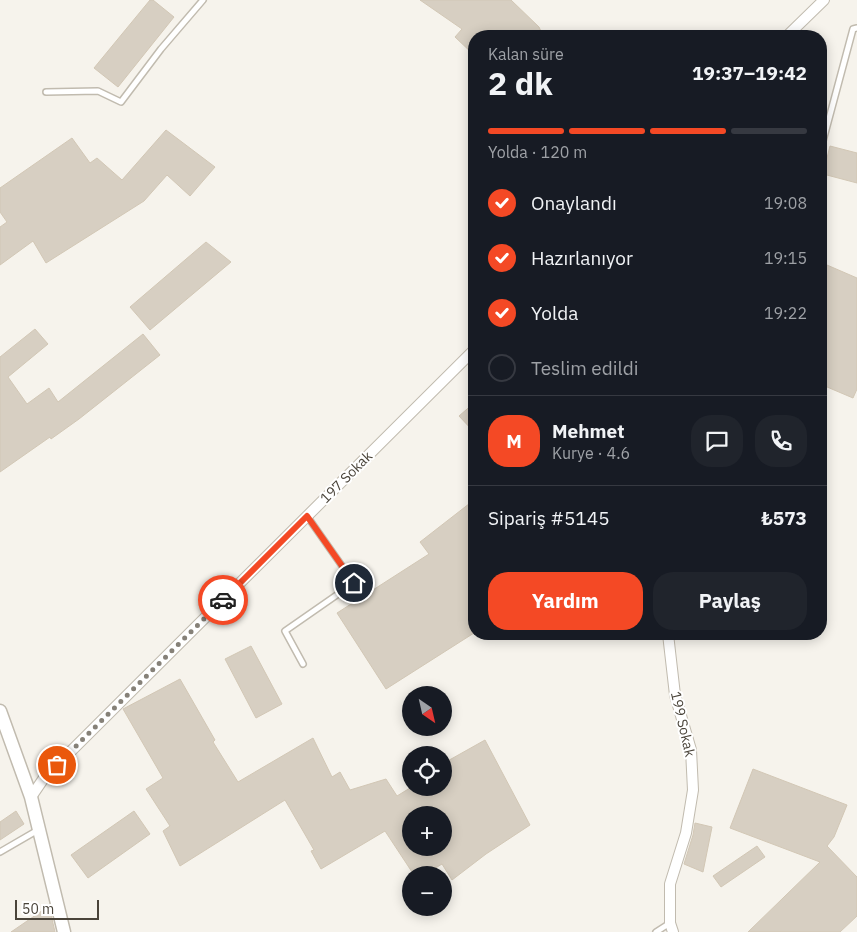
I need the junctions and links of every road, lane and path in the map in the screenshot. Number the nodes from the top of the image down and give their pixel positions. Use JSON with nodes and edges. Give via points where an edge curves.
{"nodes":[{"id":1,"x":203,"y":0,"type":"edge"},
{"id":2,"x":824,"y":0,"type":"edge"},
{"id":3,"x":857,"y":28,"type":"edge"},
{"id":4,"x":794,"y":30,"type":"edge"},
{"id":5,"x":46,"y":92,"type":"dead end"},
{"id":6,"x":827,"y":126,"type":"edge"},
{"id":7,"x":468,"y":356,"type":"edge"},
{"id":8,"x":307,"y":516,"type":"junction"},
{"id":9,"x":669,"y":640,"type":"edge"},
{"id":10,"x":303,"y":664,"type":"dead end"},
{"id":11,"x":0,"y":711,"type":"edge"},
{"id":12,"x":31,"y":797,"type":"junction"},
{"id":13,"x":38,"y":829,"type":"junction"},
{"id":14,"x":0,"y":852,"type":"edge"},
{"id":15,"x":672,"y":928,"type":"edge"},
{"id":16,"x":64,"y":932,"type":"edge"},
{"id":17,"x":656,"y":932,"type":"edge"}],
"edges":[{"from":1,"to":5,"type":"lane","via":[[161,48],[121,102],[98,91]]},
{"from":2,"to":4,"type":"street"},
{"from":3,"to":6,"type":"lane","via":[[853,29]]},
{"from":7,"to":8,"type":"street","name":"197 Sokak"},
{"from":8,"to":10,"type":"lane","via":[[354,583],[285,631]]},
{"from":8,"to":12,"type":"street","name":"197 Sokak","via":[[44,778]]},
{"from":9,"to":15,"type":"street","name":"199 Sokak","via":[[675,695],[691,750],[693,790],[686,833],[670,884]]},
{"from":11,"to":12,"type":"street"},
{"from":12,"to":13,"type":"street"},
{"from":13,"to":14,"type":"lane"},
{"from":13,"to":16,"type":"street"},
{"from":15,"to":17,"type":"lane"}]}
